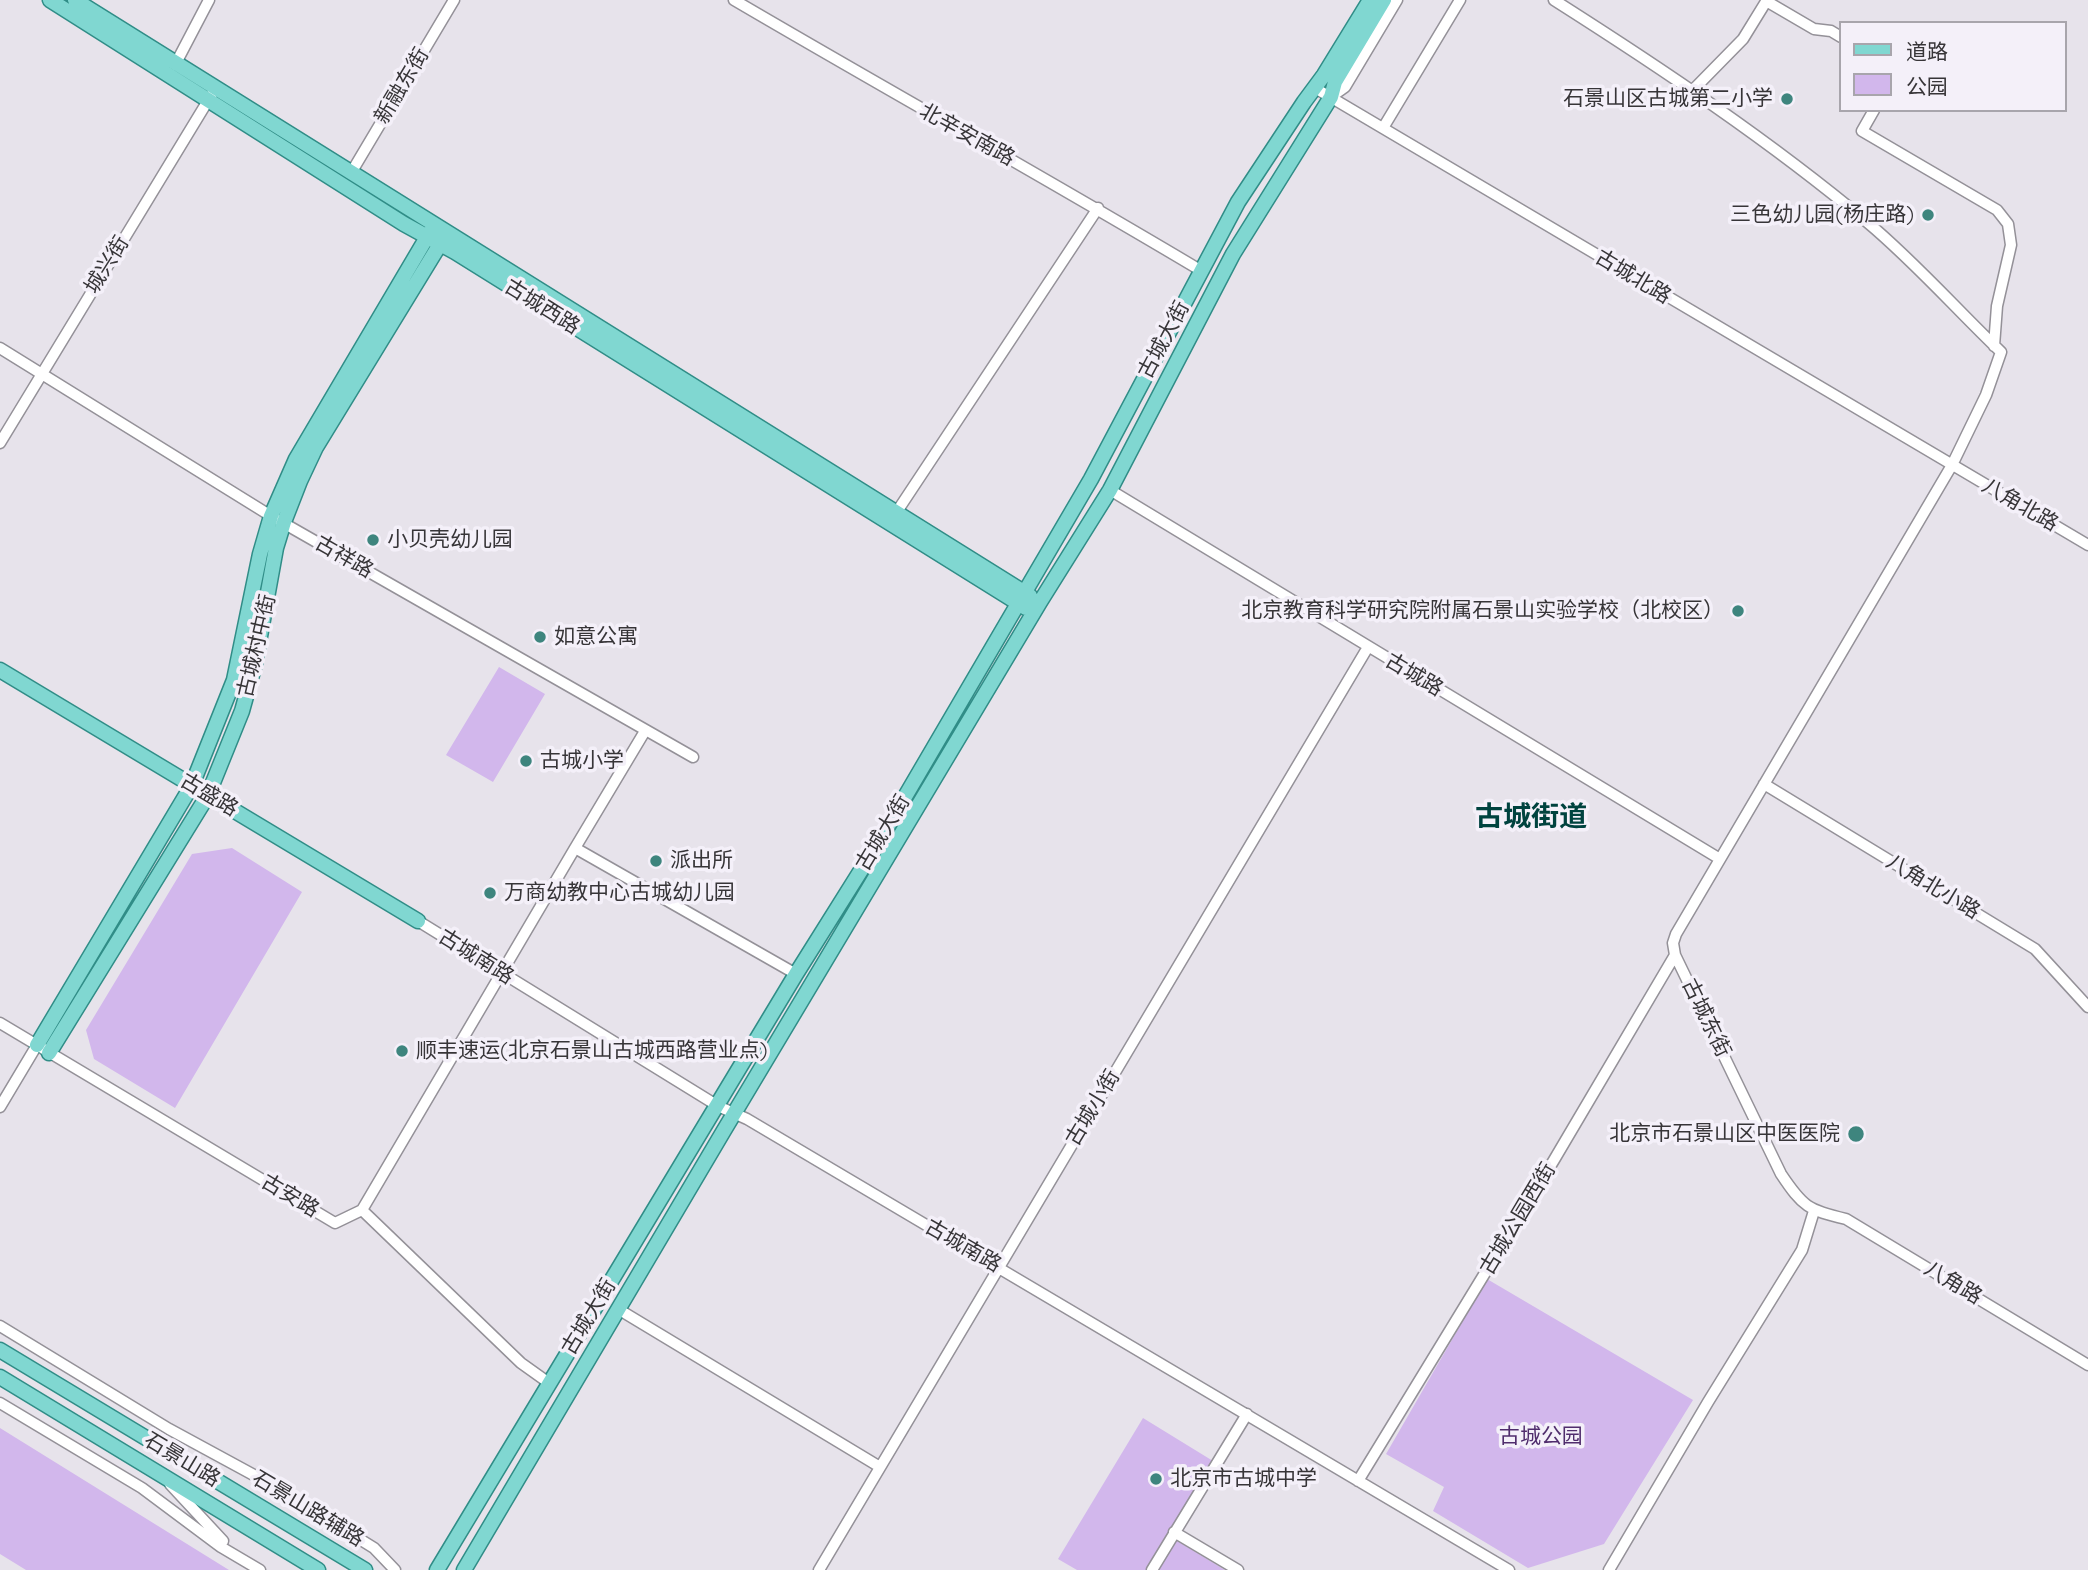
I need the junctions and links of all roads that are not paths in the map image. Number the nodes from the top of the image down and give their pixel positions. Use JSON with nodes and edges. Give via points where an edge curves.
{"nodes":[{"id":1,"x":50,"y":0,"type":"edge"},
{"id":2,"x":75,"y":0,"type":"edge"},
{"id":3,"x":209,"y":0,"type":"edge"},
{"id":4,"x":454,"y":0,"type":"edge"},
{"id":5,"x":734,"y":0,"type":"edge"},
{"id":6,"x":1370,"y":0,"type":"edge"},
{"id":7,"x":1384,"y":0,"type":"edge"},
{"id":8,"x":1397,"y":0,"type":"edge"},
{"id":9,"x":1460,"y":0,"type":"edge"},
{"id":10,"x":1554,"y":0,"type":"edge"},
{"id":11,"x":1766,"y":1,"type":"edge"},
{"id":12,"x":1840,"y":36,"type":"edge"},
{"id":13,"x":176,"y":63,"type":"junction"},
{"id":14,"x":1315,"y":88,"type":"junction"},
{"id":15,"x":1691,"y":92,"type":"junction"},
{"id":16,"x":212,"y":94,"type":"junction"},
{"id":17,"x":1331,"y":97,"type":"junction"},
{"id":18,"x":1873,"y":112,"type":"edge"},
{"id":19,"x":1383,"y":128,"type":"junction"},
{"id":20,"x":351,"y":173,"type":"junction"},
{"id":21,"x":1098,"y":208,"type":"junction"},
{"id":22,"x":430,"y":231,"type":"junction"},
{"id":23,"x":444,"y":239,"type":"junction"},
{"id":24,"x":1200,"y":270,"type":"junction"},
{"id":25,"x":1994,"y":346,"type":"junction"},
{"id":26,"x":0,"y":348,"type":"edge"},
{"id":27,"x":41,"y":373,"type":"junction"},
{"id":28,"x":0,"y":443,"type":"edge"},
{"id":29,"x":1952,"y":465,"type":"junction"},
{"id":30,"x":1110,"y":490,"type":"junction"},
{"id":31,"x":896,"y":513,"type":"junction"},
{"id":32,"x":277,"y":519,"type":"junction"},
{"id":33,"x":2088,"y":545,"type":"edge"},
{"id":34,"x":1021,"y":598,"type":"junction"},
{"id":35,"x":1037,"y":607,"type":"junction"},
{"id":36,"x":1368,"y":647,"type":"junction"},
{"id":37,"x":0,"y":670,"type":"edge"},
{"id":38,"x":645,"y":731,"type":"junction"},
{"id":39,"x":693,"y":757,"type":"dead end"},
{"id":40,"x":192,"y":785,"type":"junction"},
{"id":41,"x":1764,"y":785,"type":"junction"},
{"id":42,"x":208,"y":795,"type":"junction"},
{"id":43,"x":575,"y":848,"type":"junction"},
{"id":44,"x":1720,"y":859,"type":"junction"},
{"id":45,"x":418,"y":921,"type":"joint"},
{"id":46,"x":1675,"y":955,"type":"junction"},
{"id":47,"x":502,"y":973,"type":"junction"},
{"id":48,"x":796,"y":974,"type":"junction"},
{"id":49,"x":2088,"y":1007,"type":"edge"},
{"id":50,"x":0,"y":1023,"type":"edge"},
{"id":51,"x":43,"y":1049,"type":"junction"},
{"id":52,"x":718,"y":1106,"type":"junction"},
{"id":53,"x":0,"y":1107,"type":"edge"},
{"id":54,"x":734,"y":1114,"type":"junction"},
{"id":55,"x":362,"y":1210,"type":"junction"},
{"id":56,"x":1814,"y":1211,"type":"junction"},
{"id":57,"x":998,"y":1266,"type":"junction"},
{"id":58,"x":618,"y":1310,"type":"junction"},
{"id":59,"x":0,"y":1326,"type":"edge"},
{"id":60,"x":0,"y":1350,"type":"edge"},
{"id":61,"x":2088,"y":1365,"type":"edge"},
{"id":62,"x":0,"y":1377,"type":"edge"},
{"id":63,"x":549,"y":1383,"type":"junction"},
{"id":64,"x":0,"y":1403,"type":"edge"},
{"id":65,"x":1247,"y":1414,"type":"junction"},
{"id":66,"x":880,"y":1467,"type":"junction"},
{"id":67,"x":166,"y":1479,"type":"junction"},
{"id":68,"x":1358,"y":1481,"type":"junction"},
{"id":69,"x":1174,"y":1532,"type":"junction"},
{"id":70,"x":248,"y":1563,"type":"junction"},
{"id":71,"x":260,"y":1570,"type":"edge"},
{"id":72,"x":317,"y":1570,"type":"edge"},
{"id":73,"x":365,"y":1570,"type":"edge"},
{"id":74,"x":395,"y":1570,"type":"edge"},
{"id":75,"x":437,"y":1570,"type":"edge"},
{"id":76,"x":464,"y":1570,"type":"edge"},
{"id":77,"x":820,"y":1570,"type":"edge"},
{"id":78,"x":1152,"y":1570,"type":"edge"},
{"id":79,"x":1238,"y":1570,"type":"edge"},
{"id":80,"x":1509,"y":1570,"type":"edge"},
{"id":81,"x":1609,"y":1570,"type":"edge"}],
"edges":[{"from":1,"to":16,"type":"main road","name":"古城西路"},
{"from":2,"to":13,"type":"main road","name":"古城西路"},
{"from":3,"to":13,"type":"street"},
{"from":4,"to":20,"type":"street","name":"新融东街"},
{"from":5,"to":21,"type":"street","name":"北辛安南路"},
{"from":6,"to":14,"type":"main road","name":"古城大街"},
{"from":7,"to":17,"type":"main road","name":"古城大街","via":[[1335,82]]},
{"from":8,"to":17,"type":"street","via":[[1345,87]]},
{"from":9,"to":19,"type":"street"},
{"from":10,"to":15,"type":"street"},
{"from":11,"to":12,"type":"street","via":[[1814,29]]},
{"from":11,"to":15,"type":"street","via":[[1743,39]]},
{"from":13,"to":16,"type":"main road","name":"古城西路"},
{"from":14,"to":17,"type":"street","name":"古城北路"},
{"from":14,"to":24,"type":"main road","name":"古城大街","via":[[1238,202]]},
{"from":15,"to":25,"type":"street","via":[[1868,222]]},
{"from":16,"to":20,"type":"main road","name":"古城西路"},
{"from":16,"to":22,"type":"main road","name":"古城西路"},
{"from":16,"to":27,"type":"street","name":"城兴街"},
{"from":17,"to":19,"type":"street","name":"古城北路"},
{"from":17,"to":30,"type":"main road","name":"古城大街","via":[[1233,254]]},
{"from":18,"to":25,"type":"street","via":[[1862,131],[1997,210],[2008,224],[2011,245],[1997,306]]},
{"from":19,"to":29,"type":"street","name":"古城北路"},
{"from":20,"to":22,"type":"main road","name":"古城西路"},
{"from":21,"to":24,"type":"street","name":"北辛安南路"},
{"from":21,"to":31,"type":"street"},
{"from":22,"to":23,"type":"main road","name":"古城西路"},
{"from":22,"to":32,"type":"main road","name":"古城村中街","via":[[296,459]]},
{"from":23,"to":31,"type":"main road","name":"古城西路"},
{"from":23,"to":32,"type":"main road","name":"古城村中街"},
{"from":23,"to":34,"type":"main road","name":"古城西路"},
{"from":24,"to":34,"type":"main road","name":"古城大街","via":[[1091,479]]},
{"from":25,"to":29,"type":"street","name":"古城东街","via":[[2000,352],[1986,396]]},
{"from":26,"to":27,"type":"street","name":"古祥路"},
{"from":27,"to":28,"type":"street","name":"城兴街"},
{"from":27,"to":32,"type":"street","name":"古祥路"},
{"from":29,"to":33,"type":"street","name":"八角北路"},
{"from":29,"to":41,"type":"street","name":"古城东街"},
{"from":30,"to":35,"type":"main road","name":"古城大街"},
{"from":30,"to":36,"type":"street","name":"古城路"},
{"from":31,"to":34,"type":"main road","name":"古城西路"},
{"from":32,"to":38,"type":"street","name":"古祥路"},
{"from":32,"to":40,"type":"main road","name":"古城村中街","via":[[260,554],[234,680]]},
{"from":32,"to":42,"type":"main road","name":"古城村中街","via":[[256,664]]},
{"from":34,"to":35,"type":"main road","name":"古城西路"},
{"from":34,"to":48,"type":"main road","name":"古城大街"},
{"from":35,"to":54,"type":"main road","name":"古城大街"},
{"from":36,"to":44,"type":"street","name":"古城路"},
{"from":36,"to":57,"type":"street","name":"古城小街"},
{"from":37,"to":40,"type":"main road","name":"古盛路"},
{"from":38,"to":39,"type":"street","name":"古祥路"},
{"from":38,"to":43,"type":"street"},
{"from":40,"to":42,"type":"main road","name":"古盛路"},
{"from":40,"to":51,"type":"main road","name":"古城村中街"},
{"from":41,"to":44,"type":"street","name":"古城东街"},
{"from":41,"to":49,"type":"street","name":"八角北小路","via":[[2035,948]]},
{"from":42,"to":45,"type":"main road","name":"古盛路"},
{"from":42,"to":51,"type":"main road","name":"古城村中街"},
{"from":43,"to":47,"type":"street"},
{"from":43,"to":48,"type":"street"},
{"from":44,"to":46,"type":"street","name":"古城东街","via":[[1676,934]]},
{"from":45,"to":47,"type":"street","name":"古城南路"},
{"from":46,"to":56,"type":"street","name":"古城东街","via":[[1782,1174]]},
{"from":46,"to":68,"type":"street","name":"古城公园西街"},
{"from":47,"to":52,"type":"street","name":"古城南路"},
{"from":47,"to":55,"type":"street"},
{"from":48,"to":52,"type":"main road","name":"古城大街"},
{"from":50,"to":51,"type":"street","name":"古安路"},
{"from":51,"to":53,"type":"street"},
{"from":51,"to":55,"type":"street","name":"古安路","via":[[335,1223]]},
{"from":52,"to":54,"type":"street","name":"古城南路"},
{"from":52,"to":63,"type":"main road","name":"古城大街"},
{"from":54,"to":57,"type":"street","name":"古城南路"},
{"from":54,"to":58,"type":"main road","name":"古城大街"},
{"from":55,"to":63,"type":"street","via":[[521,1363]]},
{"from":56,"to":61,"type":"street","name":"八角路","via":[[1846,1219]]},
{"from":56,"to":81,"type":"street","via":[[1801,1250]]},
{"from":57,"to":65,"type":"street","name":"古城南路"},
{"from":57,"to":66,"type":"street","name":"古城小街"},
{"from":58,"to":66,"type":"street"},
{"from":58,"to":76,"type":"main road","name":"古城大街"},
{"from":59,"to":74,"type":"street","name":"石景山路辅路","via":[[193,1443],[274,1486],[374,1548]]},
{"from":60,"to":73,"type":"main road","name":"石景山路"},
{"from":62,"to":67,"type":"main road","name":"石景山路"},
{"from":63,"to":75,"type":"main road","name":"古城大街"},
{"from":64,"to":70,"type":"street","via":[[142,1488]]},
{"from":65,"to":68,"type":"street","name":"古城南路"},
{"from":65,"to":69,"type":"street"},
{"from":66,"to":77,"type":"street","name":"古城小街"},
{"from":67,"to":70,"type":"street"},
{"from":67,"to":72,"type":"main road","name":"石景山路"},
{"from":68,"to":80,"type":"street","name":"古城南路"},
{"from":69,"to":78,"type":"street"},
{"from":69,"to":79,"type":"street"},
{"from":70,"to":71,"type":"street"}]}
